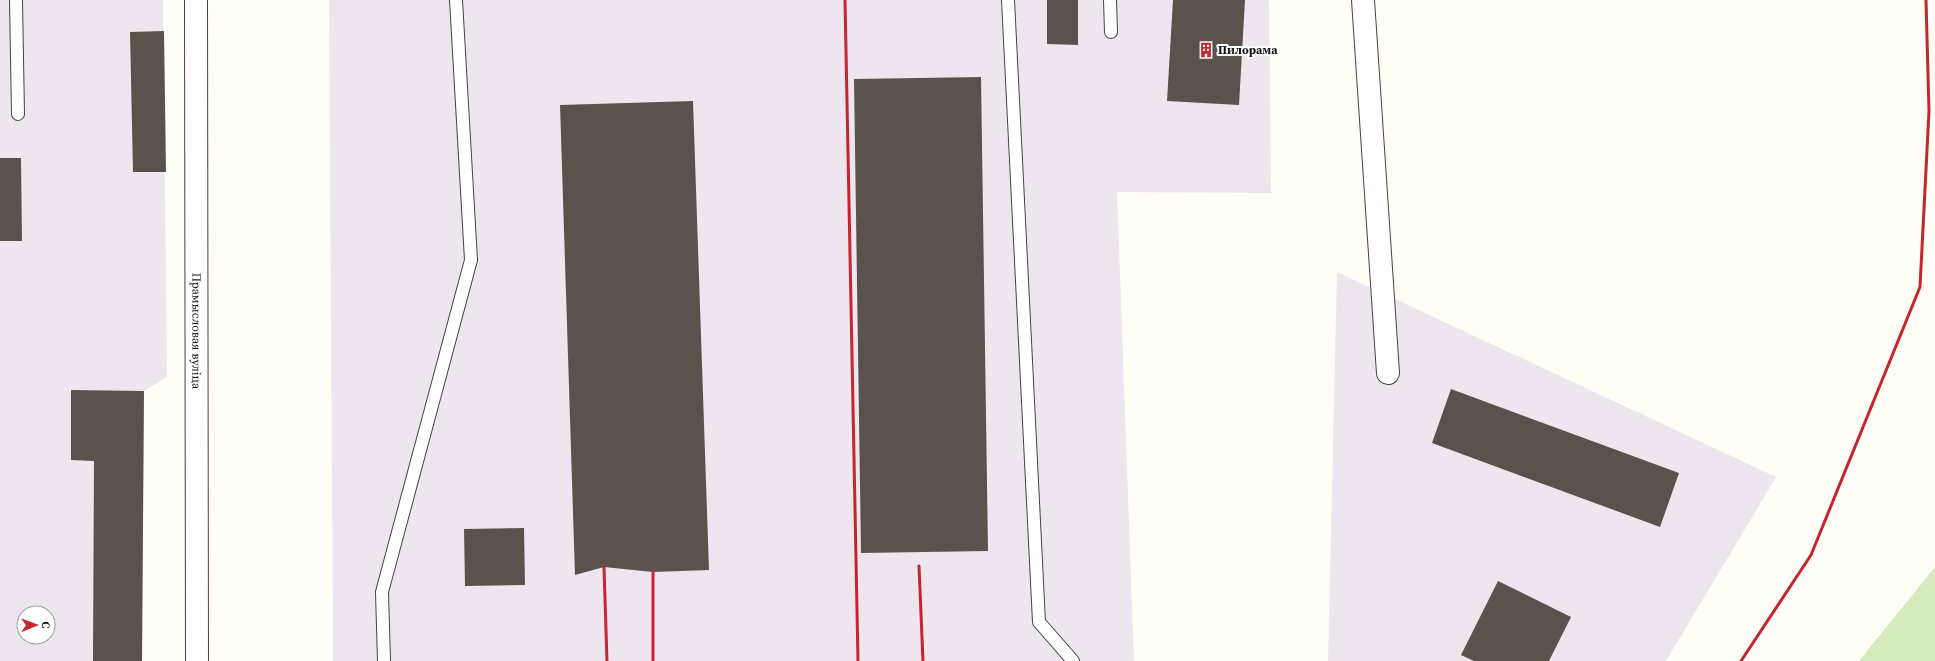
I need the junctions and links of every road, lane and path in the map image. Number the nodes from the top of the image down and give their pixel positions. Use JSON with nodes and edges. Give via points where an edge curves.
{"nodes":[{"id":1,"x":16,"y":0,"type":"edge"},
{"id":2,"x":196,"y":0,"type":"edge"},
{"id":3,"x":456,"y":0,"type":"edge"},
{"id":4,"x":1008,"y":0,"type":"edge"},
{"id":5,"x":1110,"y":0,"type":"edge"},
{"id":6,"x":1363,"y":0,"type":"edge"},
{"id":7,"x":1111,"y":32,"type":"dead end"},
{"id":8,"x":18,"y":114,"type":"dead end"},
{"id":9,"x":1388,"y":373,"type":"dead end"},
{"id":10,"x":198,"y":661,"type":"edge"},
{"id":11,"x":384,"y":661,"type":"edge"},
{"id":12,"x":1073,"y":661,"type":"edge"}],
"edges":[{"from":1,"to":8,"type":"lane"},
{"from":2,"to":10,"type":"street","name":"Прамысловая вуліца"},
{"from":3,"to":11,"type":"lane","via":[[471,260],[382,592]]},
{"from":4,"to":12,"type":"lane","via":[[1039,622]]},
{"from":5,"to":7,"type":"lane"},
{"from":6,"to":9,"type":"street"}]}
